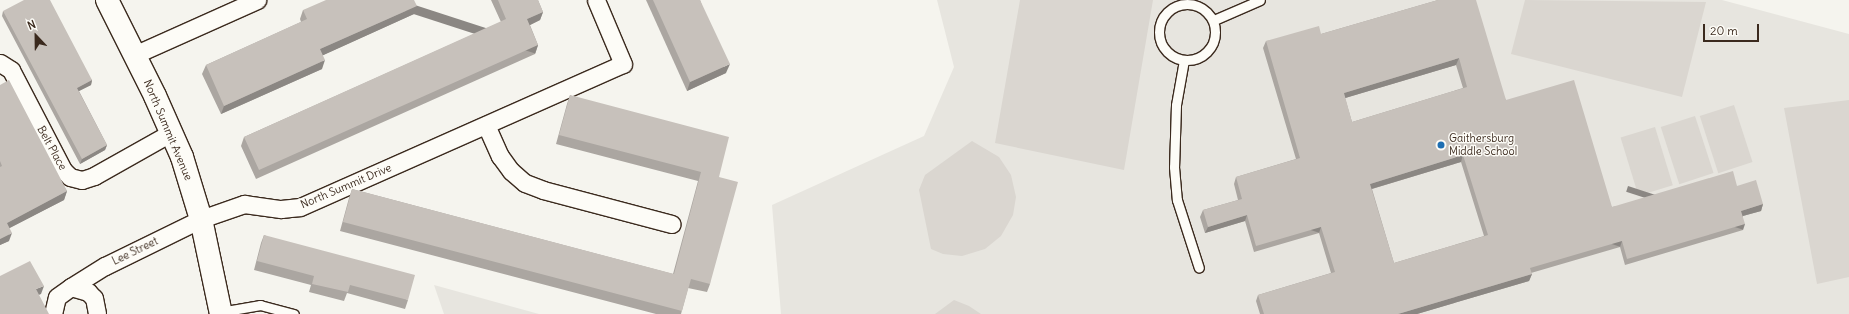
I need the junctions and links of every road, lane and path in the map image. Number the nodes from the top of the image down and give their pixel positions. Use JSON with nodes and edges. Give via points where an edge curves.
{"nodes":[{"id":1,"x":107,"y":0,"type":"edge"},
{"id":2,"x":257,"y":0,"type":"edge"},
{"id":3,"x":596,"y":0,"type":"edge"},
{"id":4,"x":1260,"y":0,"type":"edge"},
{"id":5,"x":1214,"y":20,"type":"junction"},
{"id":6,"x":134,"y":55,"type":"junction"},
{"id":7,"x":1184,"y":60,"type":"junction"},
{"id":8,"x":0,"y":63,"type":"edge"},
{"id":9,"x":486,"y":125,"type":"junction"},
{"id":10,"x":172,"y":132,"type":"junction"},
{"id":11,"x":201,"y":219,"type":"junction"},
{"id":12,"x":672,"y":224,"type":"dead end"},
{"id":13,"x":1199,"y":268,"type":"dead end"},
{"id":14,"x":71,"y":287,"type":"junction"},
{"id":15,"x":220,"y":313,"type":"edge"},
{"id":16,"x":53,"y":314,"type":"edge"},
{"id":17,"x":97,"y":314,"type":"edge"},
{"id":18,"x":294,"y":314,"type":"edge"}],
"edges":[{"from":1,"to":6,"type":"street","name":"North Summit Avenue"},
{"from":2,"to":6,"type":"street"},
{"from":3,"to":9,"type":"street","name":"North Summit Drive","via":[[623,64]]},
{"from":4,"to":5,"type":"lane"},
{"from":5,"to":7,"type":"lane","via":[[1216,33],[1213,45],[1205,54],[1195,59]]},
{"from":5,"to":7,"type":"lane","via":[[1207,11],[1188,3],[1179,4],[1164,14],[1159,24],[1162,46],[1174,57]]},
{"from":6,"to":10,"type":"street","name":"North Summit Avenue"},
{"from":7,"to":13,"type":"lane","via":[[1176,105],[1174,167],[1177,200]]},
{"from":8,"to":10,"type":"street","name":"Belt Place","via":[[11,70],[63,170],[70,178],[82,180],[94,176]]},
{"from":9,"to":11,"type":"street","name":"North Summit Drive","via":[[300,207],[281,209],[244,204]]},
{"from":9,"to":12,"type":"street","via":[[500,156],[511,171],[525,183]]},
{"from":10,"to":11,"type":"street","name":"North Summit Avenue"},
{"from":11,"to":14,"type":"street","name":"Lee Street","via":[[105,266]]},
{"from":11,"to":15,"type":"street","name":"North Summit Avenue"},
{"from":14,"to":16,"type":"street","name":"Lee Street","via":[[57,296]]},
{"from":14,"to":17,"type":"street","via":[[88,292],[94,298]]},
{"from":15,"to":18,"type":"lane","via":[[260,305]]}]}
